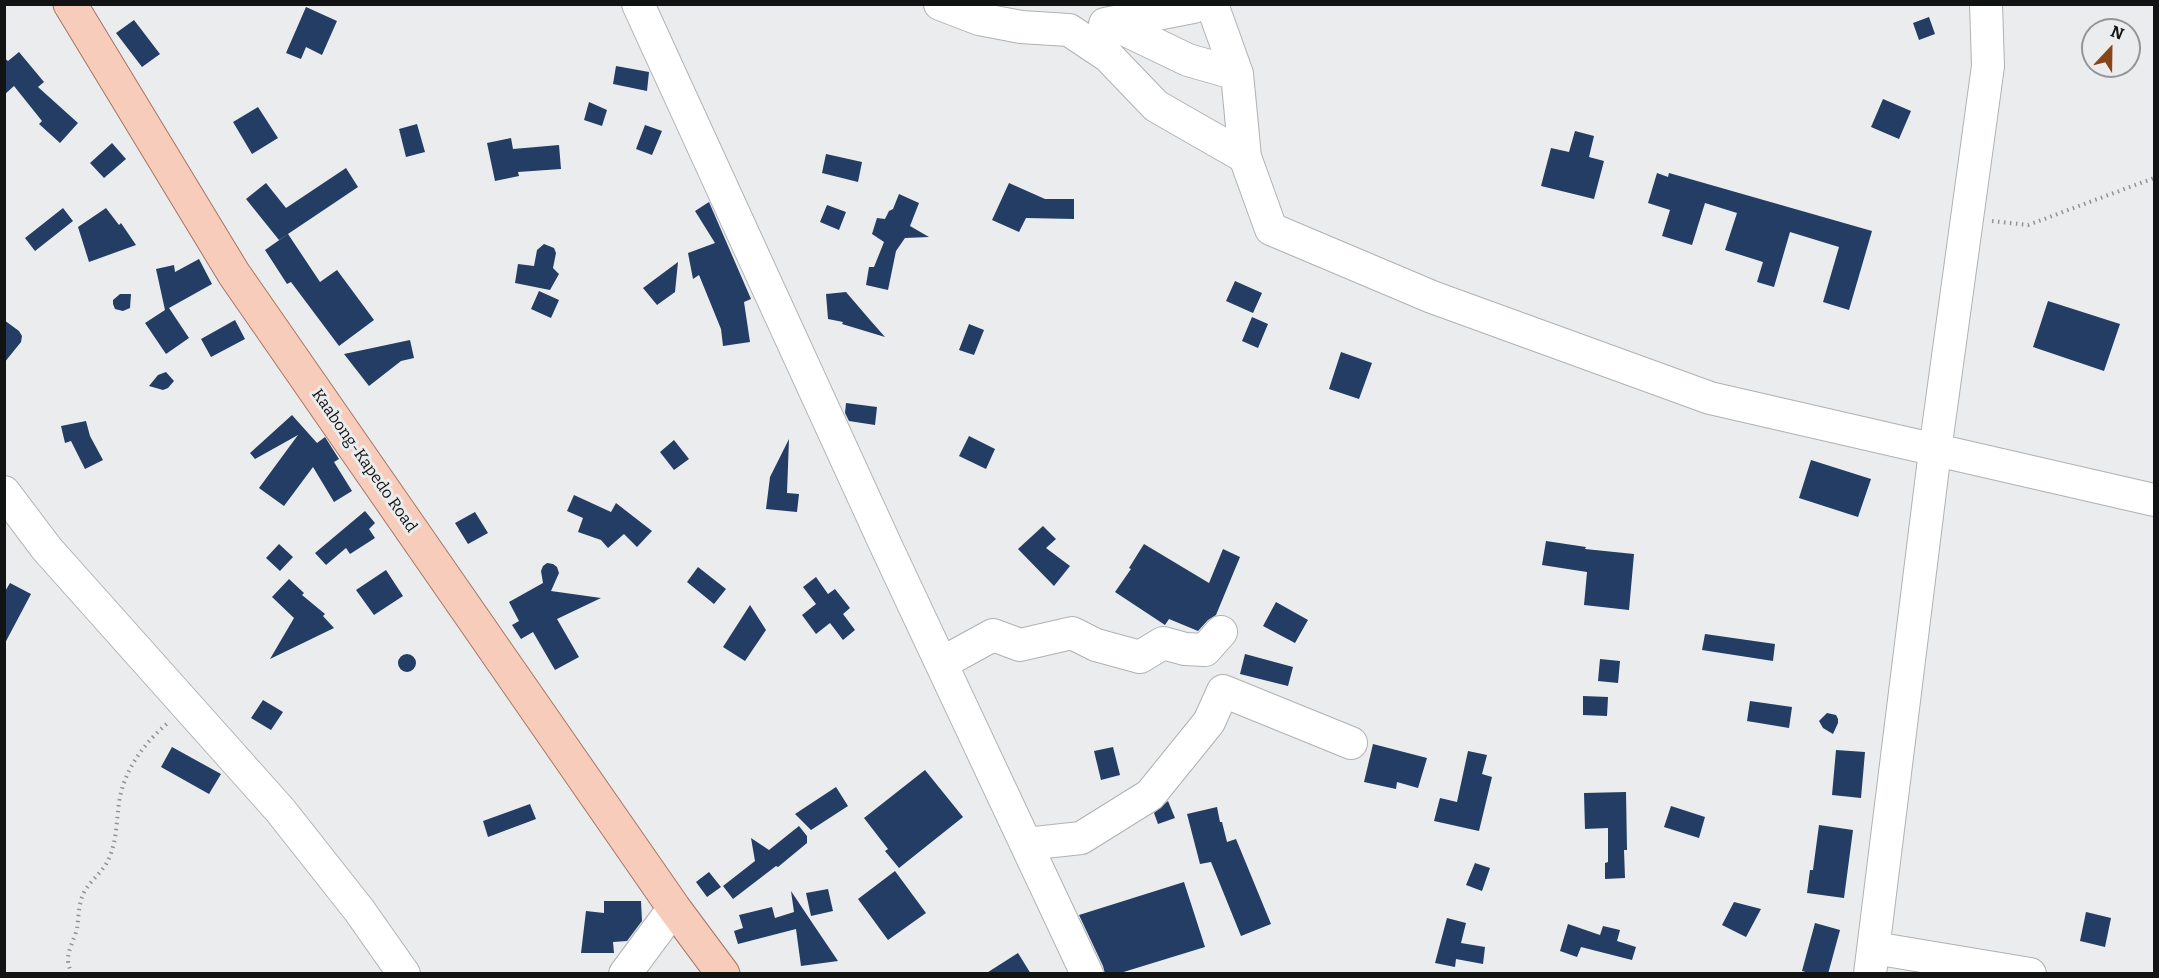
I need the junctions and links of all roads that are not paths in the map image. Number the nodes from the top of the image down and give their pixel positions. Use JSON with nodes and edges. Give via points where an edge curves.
{"nodes":[{"id":1,"x":70,"y":4,"type":"edge"},
{"id":2,"x":638,"y":4,"type":"edge"},
{"id":3,"x":940,"y":4,"type":"edge"},
{"id":4,"x":1195,"y":4,"type":"edge"},
{"id":5,"x":1214,"y":4,"type":"edge"},
{"id":6,"x":1986,"y":4,"type":"edge"},
{"id":7,"x":1111,"y":23,"type":"junction"},
{"id":8,"x":1069,"y":30,"type":"junction"},
{"id":9,"x":1237,"y":74,"type":"junction"},
{"id":10,"x":1245,"y":157,"type":"junction"},
{"id":11,"x":1935,"y":451,"type":"junction"},
{"id":12,"x":4,"y":492,"type":"edge"},
{"id":13,"x":2154,"y":500,"type":"edge"},
{"id":14,"x":1221,"y":632,"type":"dead end"},
{"id":15,"x":942,"y":663,"type":"junction"},
{"id":16,"x":1352,"y":743,"type":"dead end"},
{"id":17,"x":1026,"y":844,"type":"junction"},
{"id":18,"x":674,"y":908,"type":"junction"},
{"id":19,"x":1872,"y":961,"type":"edge"},
{"id":20,"x":404,"y":974,"type":"edge"},
{"id":21,"x":625,"y":974,"type":"edge"},
{"id":22,"x":723,"y":974,"type":"edge"},
{"id":23,"x":1087,"y":974,"type":"edge"},
{"id":24,"x":2030,"y":974,"type":"edge"}],
"edges":[{"from":1,"to":18,"type":"main road","name":"Kaabong-Kapedo Road","via":[[234,274]]},
{"from":2,"to":15,"type":"street"},
{"from":3,"to":8,"type":"street","via":[[979,19]]},
{"from":4,"to":7,"type":"street"},
{"from":5,"to":9,"type":"street"},
{"from":6,"to":11,"type":"street","via":[[1988,66]]},
{"from":7,"to":8,"type":"street"},
{"from":7,"to":9,"type":"street","via":[[1188,60]]},
{"from":8,"to":10,"type":"street","via":[[1108,56],[1156,106]]},
{"from":9,"to":10,"type":"street"},
{"from":10,"to":11,"type":"street","via":[[1271,230],[1432,297],[1710,398]]},
{"from":11,"to":13,"type":"street"},
{"from":11,"to":19,"type":"street"},
{"from":12,"to":20,"type":"street","via":[[47,549],[280,810]]},
{"from":14,"to":15,"type":"street","via":[[1205,650],[1163,643],[1140,657],[1096,645],[1072,633],[1020,645],[993,634]]},
{"from":15,"to":17,"type":"street"},
{"from":16,"to":17,"type":"street","via":[[1223,691],[1209,722],[1150,795],[1081,838]]},
{"from":17,"to":23,"type":"street"},
{"from":18,"to":21,"type":"street"},
{"from":18,"to":22,"type":"main road","name":"Kaabong-Kapedo Road"},
{"from":19,"to":24,"type":"street"}]}
